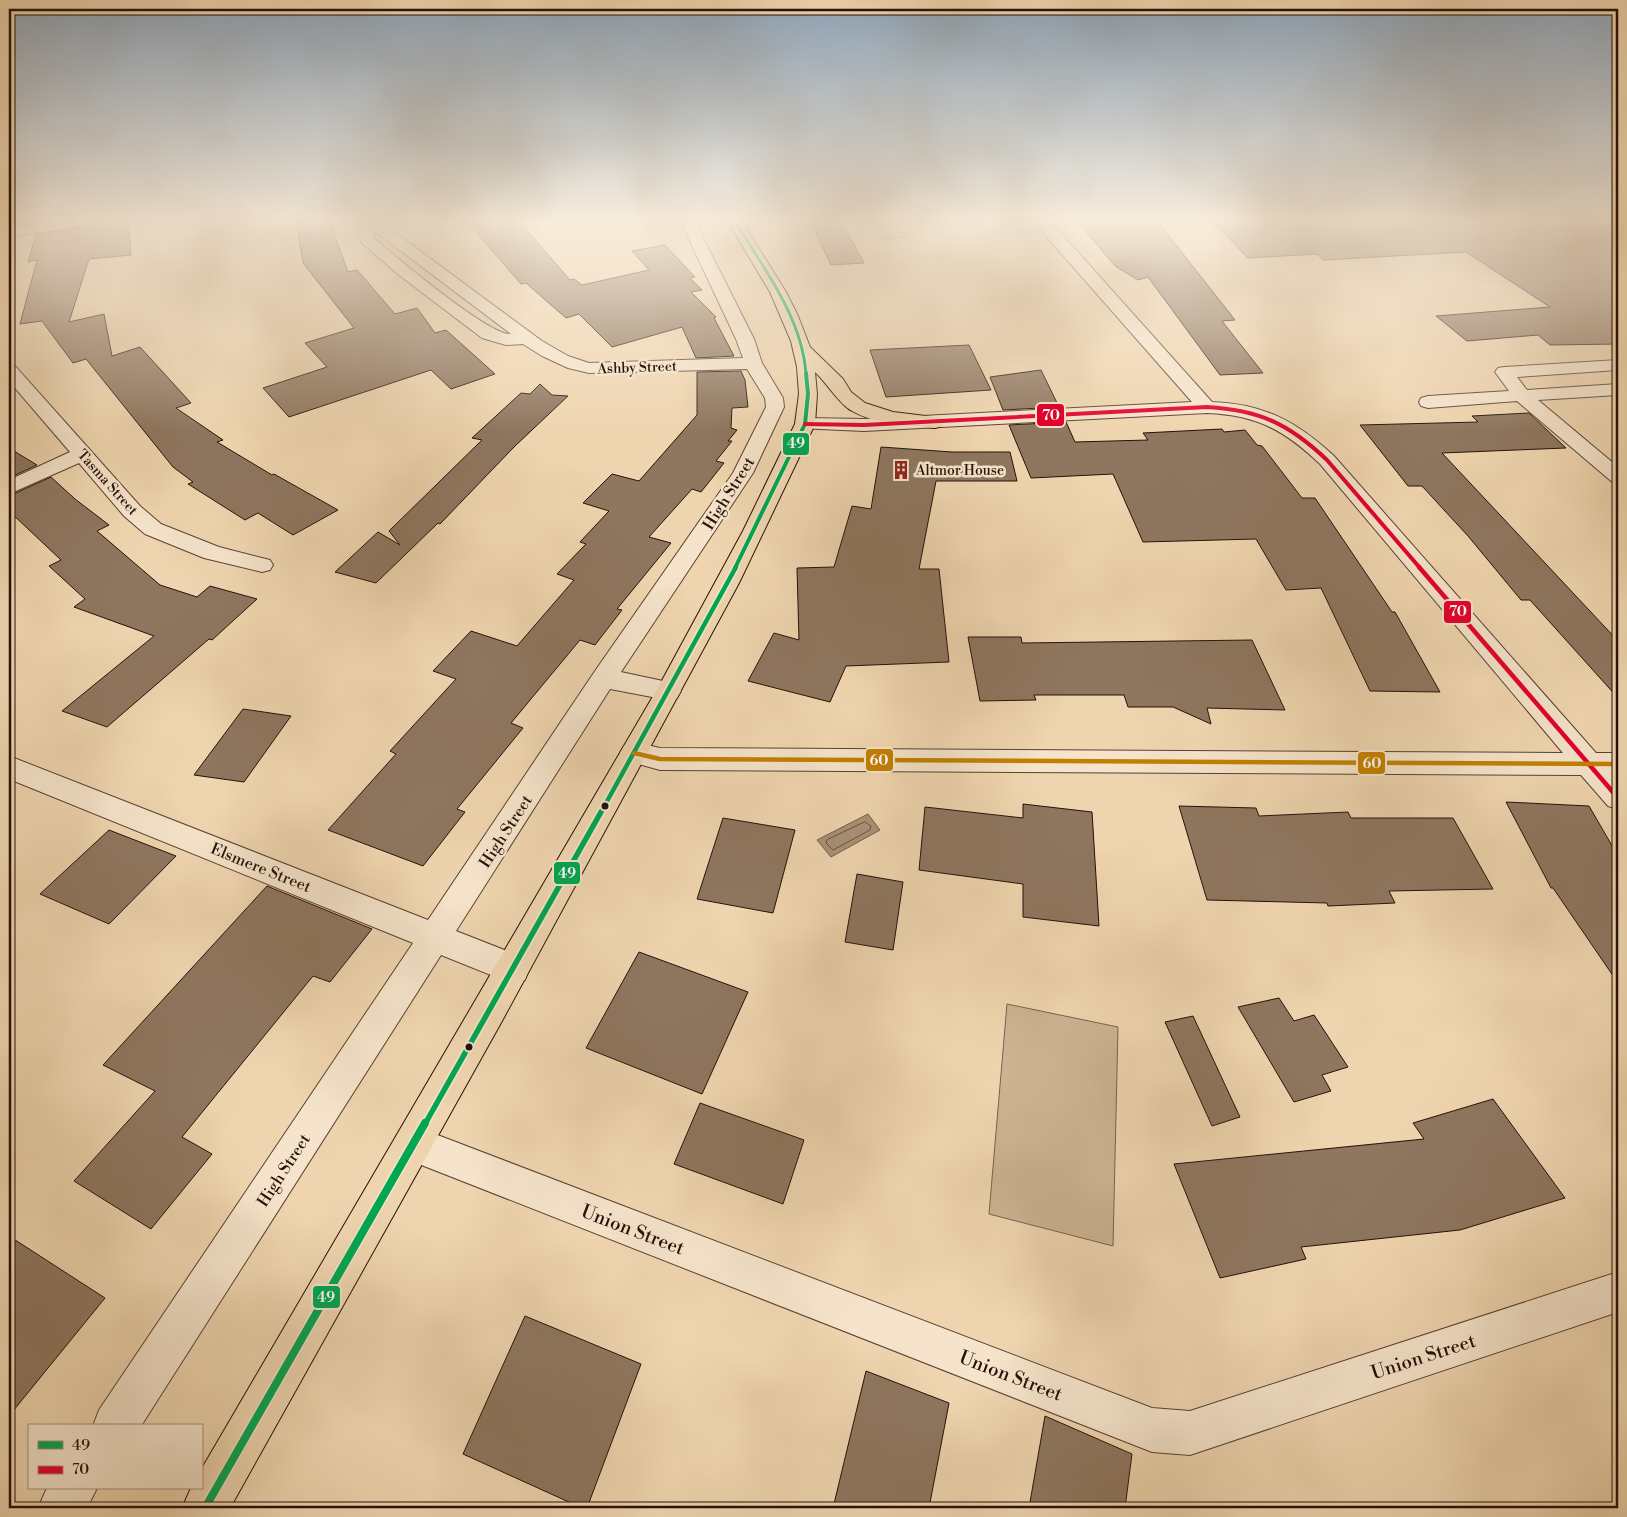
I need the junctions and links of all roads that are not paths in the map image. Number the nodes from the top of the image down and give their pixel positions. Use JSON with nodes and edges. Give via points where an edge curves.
{"nodes":[{"id":1,"x":465,"y":291,"type":"edge"},
{"id":2,"x":722,"y":291,"type":"edge"},
{"id":3,"x":775,"y":291,"type":"edge"},
{"id":4,"x":1103,"y":291,"type":"edge"},
{"id":5,"x":802,"y":349,"type":"junction"},
{"id":6,"x":753,"y":363,"type":"junction"},
{"id":7,"x":1618,"y":365,"type":"edge"},
{"id":8,"x":9,"y":370,"type":"edge"},
{"id":9,"x":1618,"y":389,"type":"edge"},
{"id":10,"x":1521,"y":395,"type":"junction"},
{"id":11,"x":1428,"y":402,"type":"dead end"},
{"id":12,"x":1207,"y":407,"type":"junction"},
{"id":13,"x":935,"y":422,"type":"junction"},
{"id":14,"x":805,"y":424,"type":"junction"},
{"id":15,"x":84,"y":454,"type":"junction"},
{"id":16,"x":1618,"y":477,"type":"edge"},
{"id":17,"x":9,"y":488,"type":"edge"},
{"id":18,"x":262,"y":565,"type":"dead end"},
{"id":19,"x":604,"y":678,"type":"junction"},
{"id":20,"x":668,"y":691,"type":"junction"},
{"id":21,"x":634,"y":752,"type":"junction"},
{"id":22,"x":1588,"y":764,"type":"junction"},
{"id":23,"x":1618,"y":764,"type":"edge"},
{"id":24,"x":9,"y":767,"type":"edge"},
{"id":25,"x":1618,"y":798,"type":"edge"},
{"id":26,"x":435,"y":937,"type":"junction"},
{"id":27,"x":513,"y":969,"type":"junction"},
{"id":28,"x":414,"y":1144,"type":"junction"},
{"id":29,"x":1618,"y":1292,"type":"edge"},
{"id":30,"x":116,"y":1424,"type":"edge"},
{"id":31,"x":73,"y":1490,"type":"edge"},
{"id":32,"x":61,"y":1508,"type":"edge"},
{"id":33,"x":205,"y":1508,"type":"edge"}],
"edges":[{"from":1,"to":6,"type":"street","name":"Ashby Street","via":[[559,360],[572,366]]},
{"from":2,"to":6,"type":"street","name":"High Street"},
{"from":3,"to":5,"type":"main road","via":[[792,319]]},
{"from":4,"to":12,"type":"street"},
{"from":5,"to":13,"type":"main road","via":[[858,407],[891,418]]},
{"from":5,"to":14,"type":"main road","via":[[809,377]]},
{"from":6,"to":19,"type":"street","name":"High Street","via":[[774,398],[772,417],[743,474]]},
{"from":7,"to":10,"type":"street","via":[[1504,372]]},
{"from":8,"to":15,"type":"street","name":"Tasma Street"},
{"from":9,"to":10,"type":"street"},
{"from":10,"to":11,"type":"street"},
{"from":10,"to":16,"type":"street"},
{"from":12,"to":13,"type":"street"},
{"from":12,"to":22,"type":"street","via":[[1239,409],[1275,419],[1313,447]]},
{"from":13,"to":14,"type":"street"},
{"from":14,"to":20,"type":"main road","via":[[731,576]]},
{"from":15,"to":17,"type":"street"},
{"from":15,"to":18,"type":"street","name":"Tasma Street","via":[[132,511],[153,529],[212,553]]},
{"from":19,"to":20,"type":"street"},
{"from":19,"to":26,"type":"street","name":"High Street"},
{"from":20,"to":21,"type":"main road"},
{"from":21,"to":22,"type":"street","via":[[660,759]]},
{"from":21,"to":27,"type":"main road"},
{"from":22,"to":23,"type":"street"},
{"from":22,"to":25,"type":"street"},
{"from":24,"to":26,"type":"street","name":"Elsmere Street"},
{"from":26,"to":27,"type":"street","name":"Elsmere Street"},
{"from":26,"to":30,"type":"street","name":"High Street"},
{"from":27,"to":28,"type":"main road"},
{"from":28,"to":29,"type":"street","name":"Union Street","via":[[1152,1430],[1190,1433]]},
{"from":28,"to":33,"type":"main road"},
{"from":31,"to":32,"type":"street"}]}
